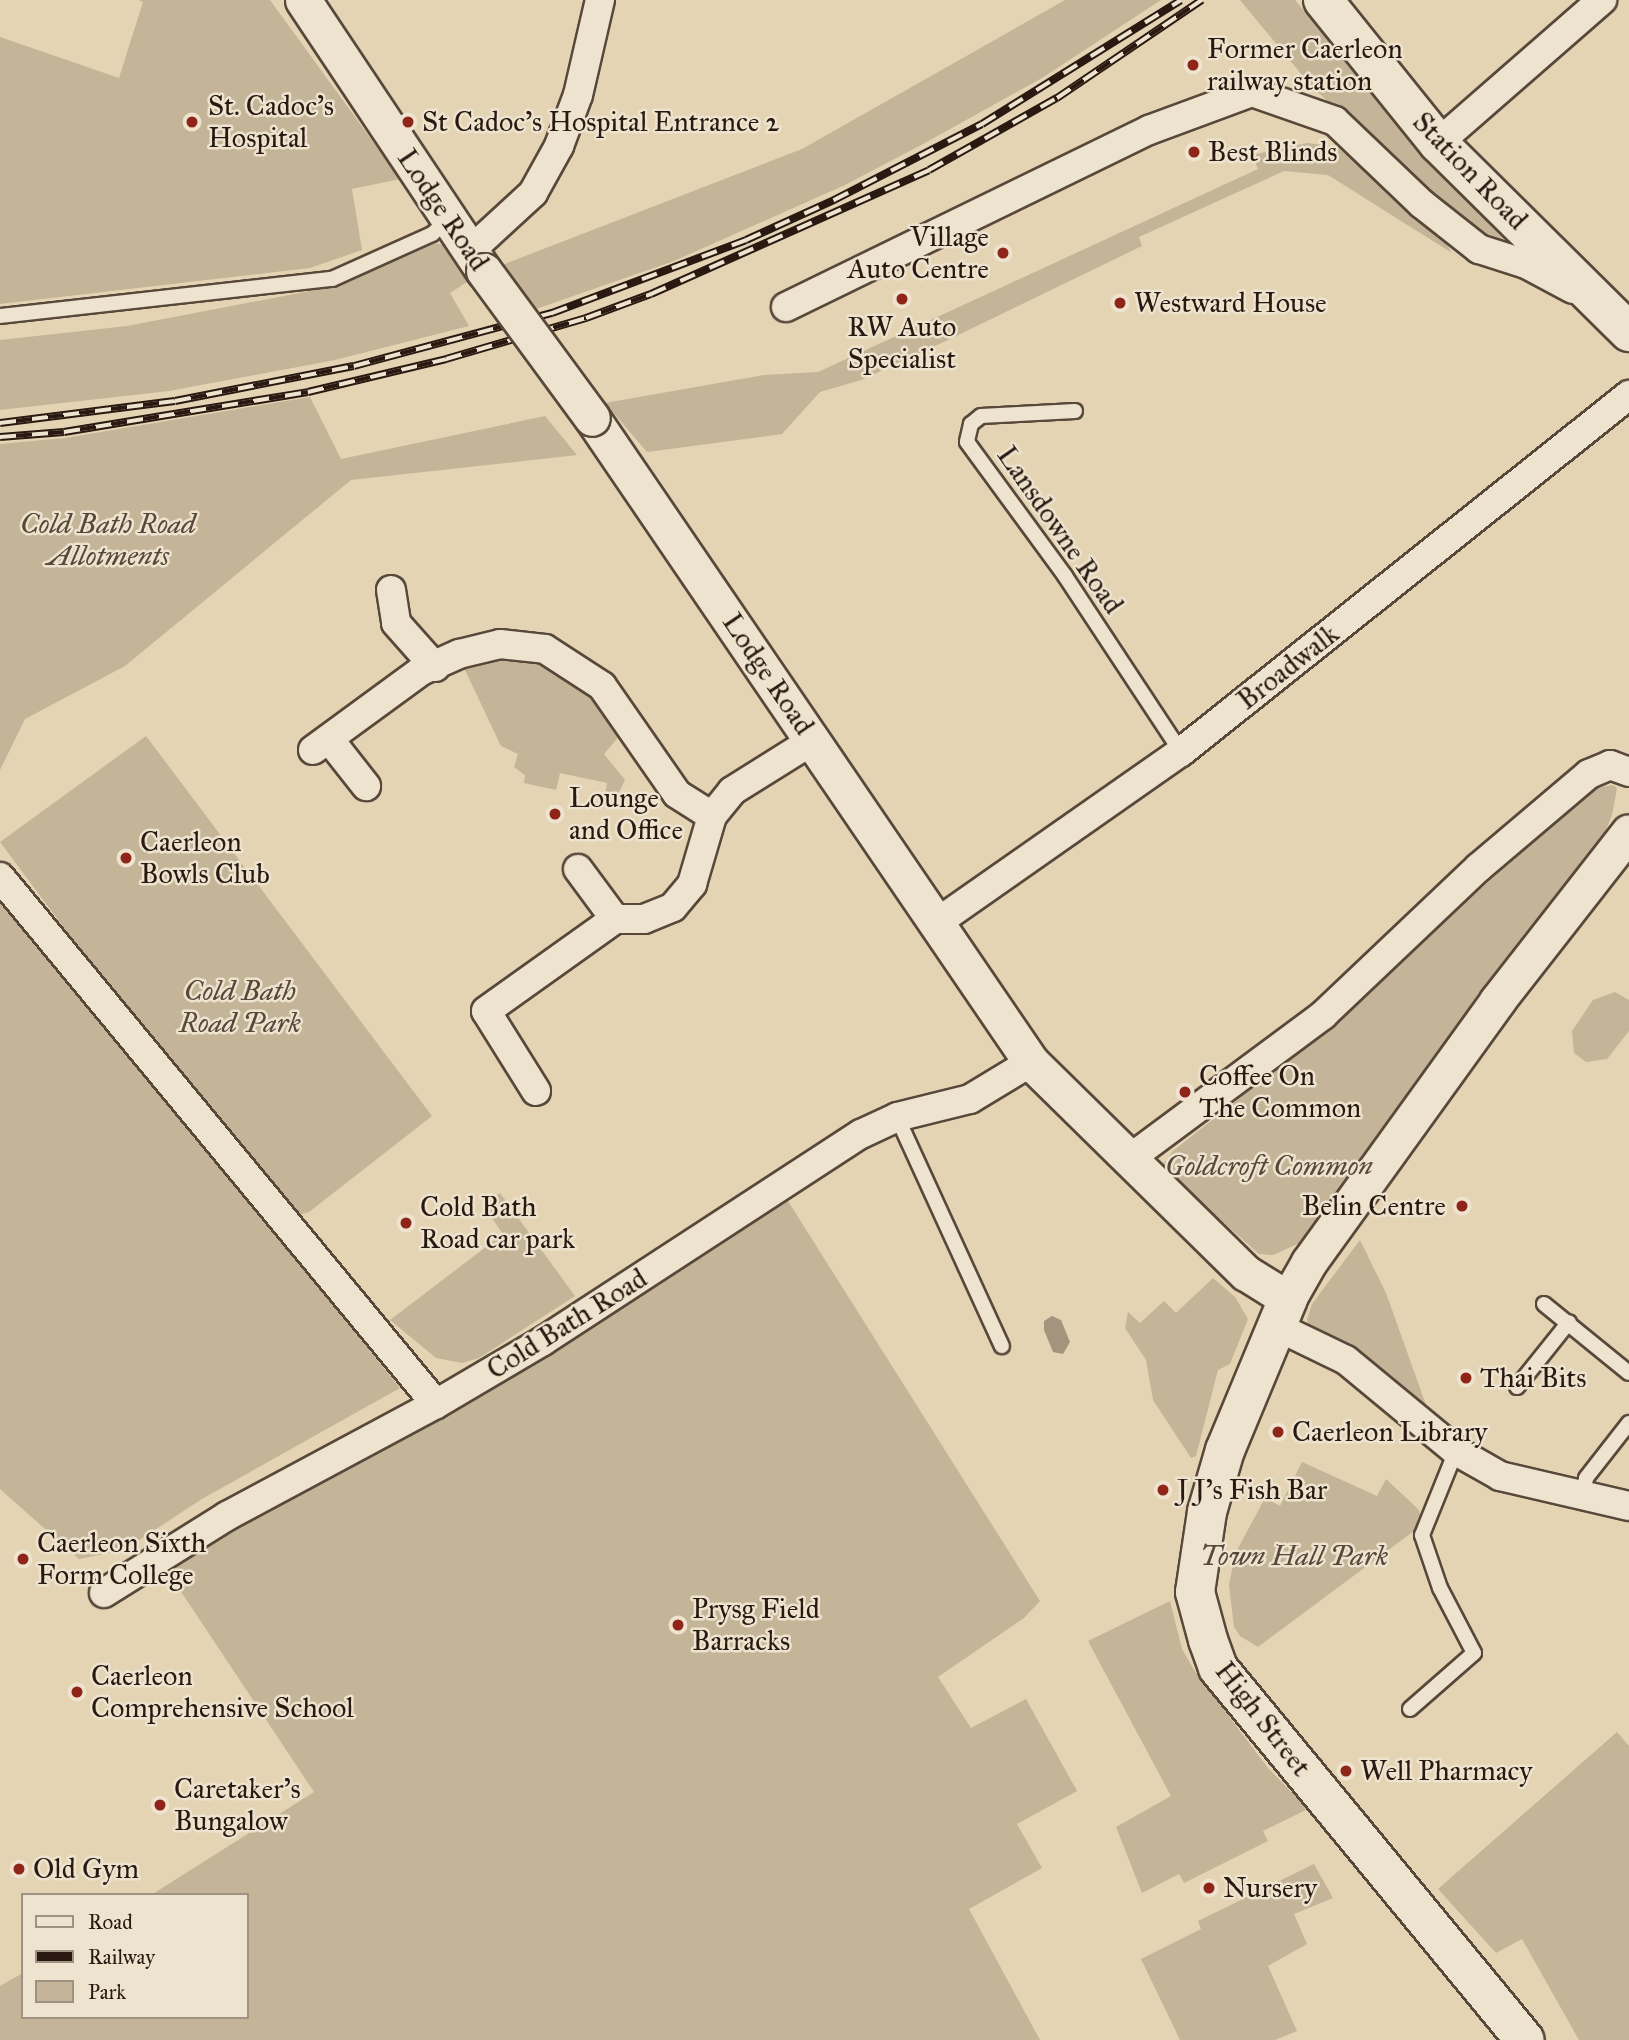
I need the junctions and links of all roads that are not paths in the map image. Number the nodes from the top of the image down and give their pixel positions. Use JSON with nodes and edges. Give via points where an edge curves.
{"nodes":[{"id":1,"x":303,"y":0,"type":"edge"},
{"id":2,"x":600,"y":0,"type":"edge"},
{"id":3,"x":1323,"y":0,"type":"edge"},
{"id":4,"x":1602,"y":0,"type":"edge"},
{"id":5,"x":1438,"y":143,"type":"junction"},
{"id":6,"x":450,"y":218,"type":"junction"},
{"id":7,"x":477,"y":261,"type":"junction"},
{"id":8,"x":1600,"y":303,"type":"junction"},
{"id":9,"x":786,"y":307,"type":"dead end"},
{"id":10,"x":0,"y":316,"type":"edge"},
{"id":11,"x":1629,"y":332,"type":"edge"},
{"id":12,"x":1629,"y":395,"type":"edge"},
{"id":13,"x":1075,"y":411,"type":"dead end"},
{"id":14,"x":391,"y":590,"type":"dead end"},
{"id":15,"x":435,"y":667,"type":"junction"},
{"id":16,"x":813,"y":741,"type":"junction"},
{"id":17,"x":1181,"y":752,"type":"junction"},
{"id":18,"x":1629,"y":772,"type":"edge"},
{"id":19,"x":366,"y":786,"type":"dead end"},
{"id":20,"x":712,"y":816,"type":"junction"},
{"id":21,"x":1629,"y":832,"type":"edge"},
{"id":22,"x":578,"y":869,"type":"dead end"},
{"id":23,"x":0,"y":877,"type":"edge"},
{"id":24,"x":615,"y":919,"type":"junction"},
{"id":25,"x":935,"y":924,"type":"junction"},
{"id":26,"x":1031,"y":1062,"type":"junction"},
{"id":27,"x":536,"y":1091,"type":"dead end"},
{"id":28,"x":897,"y":1117,"type":"junction"},
{"id":29,"x":1128,"y":1160,"type":"junction"},
{"id":30,"x":1544,"y":1304,"type":"dead end"},
{"id":31,"x":1283,"y":1310,"type":"junction"},
{"id":32,"x":1569,"y":1322,"type":"junction"},
{"id":33,"x":1002,"y":1346,"type":"dead end"},
{"id":34,"x":1629,"y":1373,"type":"edge"},
{"id":35,"x":1517,"y":1387,"type":"dead end"},
{"id":36,"x":436,"y":1404,"type":"junction"},
{"id":37,"x":1629,"y":1423,"type":"edge"},
{"id":38,"x":1456,"y":1451,"type":"junction"},
{"id":39,"x":1582,"y":1496,"type":"junction"},
{"id":40,"x":1629,"y":1506,"type":"edge"},
{"id":41,"x":104,"y":1593,"type":"dead end"},
{"id":42,"x":1410,"y":1709,"type":"dead end"},
{"id":43,"x":1525,"y":2040,"type":"edge"}],
"edges":[{"from":1,"to":6,"type":"street","name":"Lodge Road"},
{"from":2,"to":7,"type":"street","via":[[578,95],[559,146],[533,192]]},
{"from":3,"to":5,"type":"main road","name":"Station Road"},
{"from":4,"to":5,"type":"street"},
{"from":5,"to":8,"type":"main road","name":"Station Road"},
{"from":6,"to":7,"type":"street","name":"Lodge Road"},
{"from":6,"to":10,"type":"lane","via":[[432,234],[331,279]]},
{"from":7,"to":16,"type":"street","name":"Lodge Road","bridge":true,"via":[[592,418]]},
{"from":8,"to":9,"type":"street","via":[[1527,264],[1479,248],[1422,204],[1335,121],[1252,92],[1149,130]]},
{"from":8,"to":11,"type":"main road","name":"Station Road"},
{"from":12,"to":17,"type":"street","name":"Broadwalk"},
{"from":13,"to":17,"type":"lane","name":"Lansdowne Road","via":[[981,416],[971,424],[967,442],[1065,576]]},
{"from":14,"to":15,"type":"street","via":[[396,623]]},
{"from":15,"to":19,"type":"street","via":[[421,671],[321,744]]},
{"from":15,"to":20,"type":"street","via":[[459,654],[500,644],[545,649],[603,686],[677,794]]},
{"from":16,"to":20,"type":"street","via":[[732,792]]},
{"from":16,"to":25,"type":"street","name":"Lodge Road"},
{"from":17,"to":25,"type":"street","name":"Broadwalk"},
{"from":18,"to":29,"type":"street","via":[[1610,765],[1589,774],[1478,868],[1323,1015]]},
{"from":20,"to":24,"type":"street","via":[[692,884],[673,906],[644,919]]},
{"from":21,"to":31,"type":"street","via":[[1497,1001]]},
{"from":22,"to":24,"type":"street"},
{"from":23,"to":36,"type":"street"},
{"from":24,"to":27,"type":"street","via":[[486,1012]]},
{"from":25,"to":26,"type":"street","name":"Lodge Road"},
{"from":26,"to":28,"type":"street","name":"Cold Bath Road","via":[[970,1099]]},
{"from":26,"to":29,"type":"street","name":"Lodge Road"},
{"from":28,"to":33,"type":"lane"},
{"from":28,"to":36,"type":"street","name":"Cold Bath Road","via":[[861,1135],[543,1341]]},
{"from":29,"to":31,"type":"street","name":"Lodge Road"},
{"from":30,"to":32,"type":"lane"},
{"from":31,"to":38,"type":"street","via":[[1287,1332],[1346,1360]]},
{"from":31,"to":43,"type":"main road","name":"High Street","via":[[1225,1450],[1207,1512],[1195,1592],[1208,1640],[1227,1679]]},
{"from":32,"to":34,"type":"lane"},
{"from":32,"to":35,"type":"lane"},
{"from":36,"to":41,"type":"street","name":"Cold Bath Road","via":[[227,1516]]},
{"from":37,"to":39,"type":"lane","via":[[1586,1478]]},
{"from":38,"to":39,"type":"street","via":[[1500,1476]]},
{"from":38,"to":42,"type":"lane","via":[[1422,1535],[1440,1588],[1474,1653]]},
{"from":39,"to":40,"type":"street"}]}
